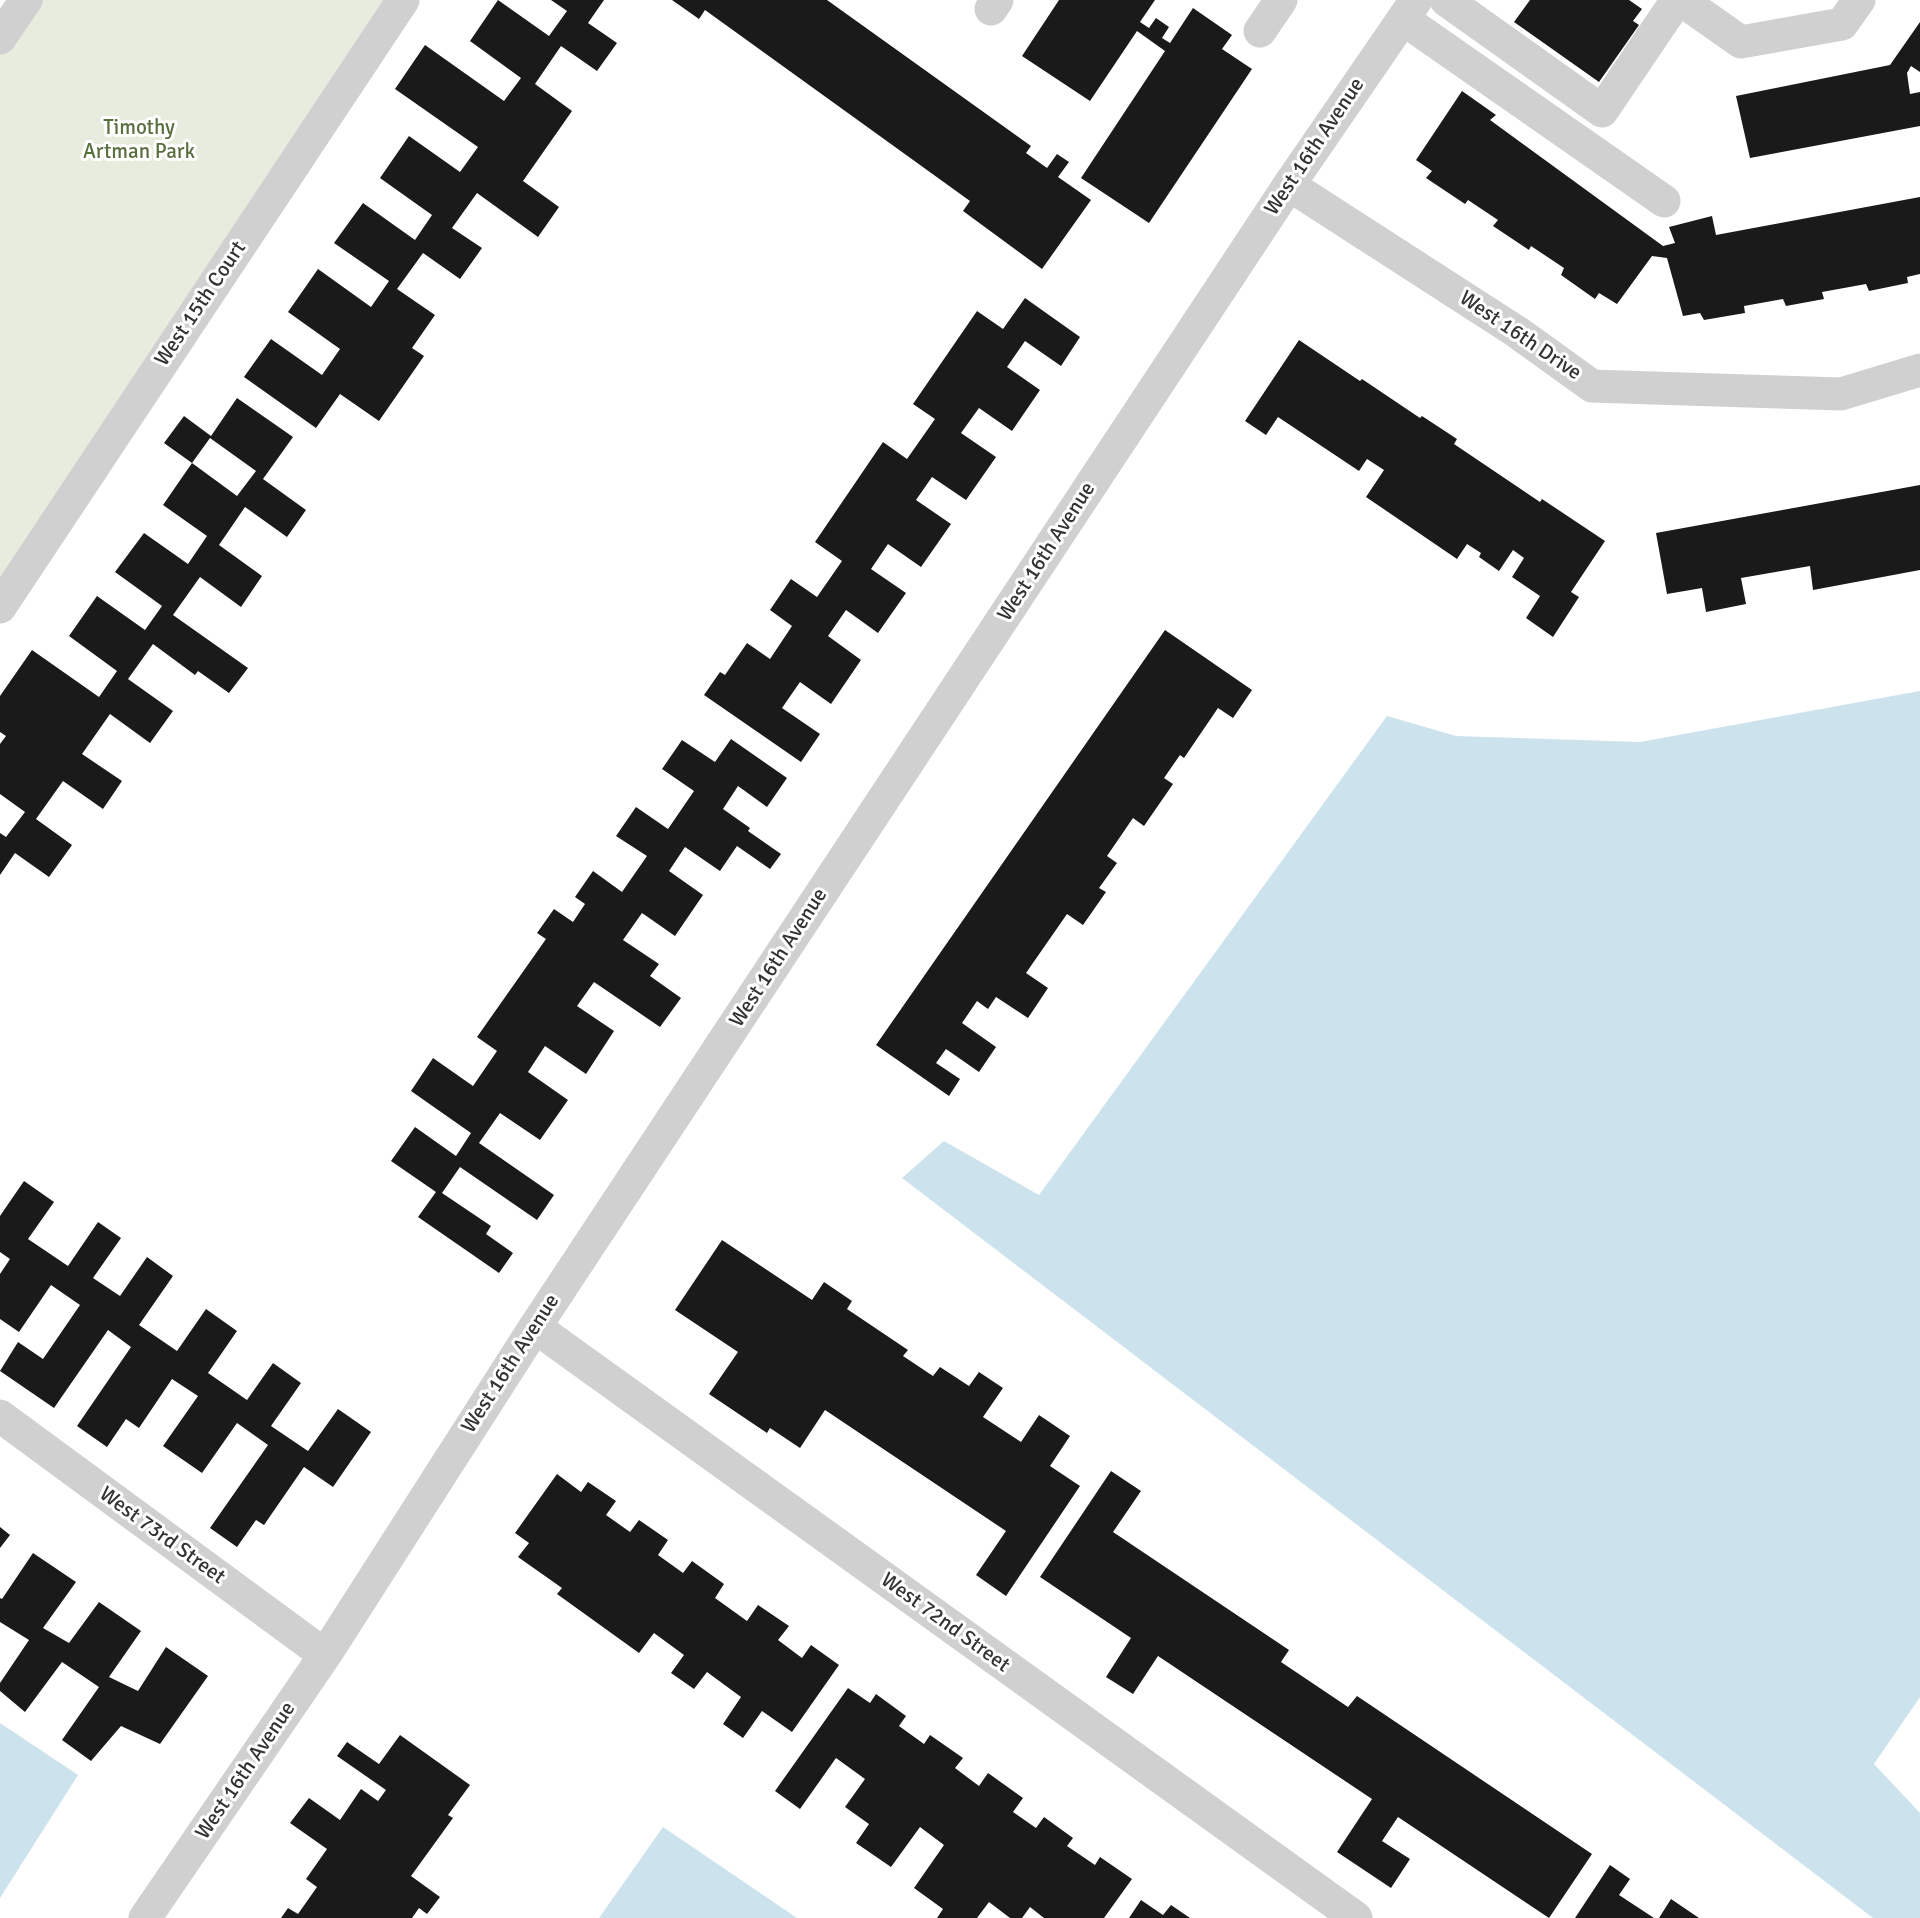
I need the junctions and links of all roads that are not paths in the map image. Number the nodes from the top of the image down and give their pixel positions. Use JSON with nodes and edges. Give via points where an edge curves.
{"nodes":[{"id":1,"x":26,"y":0,"type":"edge"},
{"id":2,"x":403,"y":0,"type":"edge"},
{"id":3,"x":1281,"y":0,"type":"edge"},
{"id":4,"x":1446,"y":0,"type":"edge"},
{"id":5,"x":1679,"y":0,"type":"edge"},
{"id":6,"x":1859,"y":0,"type":"edge"},
{"id":7,"x":1409,"y":10,"type":"edge"},
{"id":8,"x":1260,"y":31,"type":"dead end"},
{"id":9,"x":0,"y":38,"type":"edge"},
{"id":10,"x":1289,"y":185,"type":"junction"},
{"id":11,"x":1664,"y":201,"type":"dead end"},
{"id":12,"x":1920,"y":370,"type":"edge"},
{"id":13,"x":0,"y":607,"type":"edge"},
{"id":14,"x":535,"y":1327,"type":"junction"},
{"id":15,"x":0,"y":1416,"type":"edge"},
{"id":16,"x":325,"y":1655,"type":"junction"},
{"id":17,"x":145,"y":1918,"type":"edge"},
{"id":18,"x":1356,"y":1918,"type":"edge"}],
"edges":[{"from":1,"to":9,"type":"street"},
{"from":2,"to":13,"type":"street","name":"West 15th Court"},
{"from":3,"to":8,"type":"street"},
{"from":4,"to":5,"type":"street","via":[[1602,111]]},
{"from":5,"to":6,"type":"street","via":[[1741,42],[1842,24]]},
{"from":7,"to":10,"type":"street","name":"West 16th Avenue"},
{"from":7,"to":11,"type":"street"},
{"from":10,"to":12,"type":"street","name":"West 16th Drive","via":[[1517,332],[1592,386],[1841,394]]},
{"from":10,"to":14,"type":"street","name":"West 16th Avenue"},
{"from":14,"to":16,"type":"street","name":"West 16th Avenue"},
{"from":14,"to":18,"type":"street","name":"West 72nd Street"},
{"from":15,"to":16,"type":"street","name":"West 73rd Street"},
{"from":16,"to":17,"type":"street","name":"West 16th Avenue"}]}
